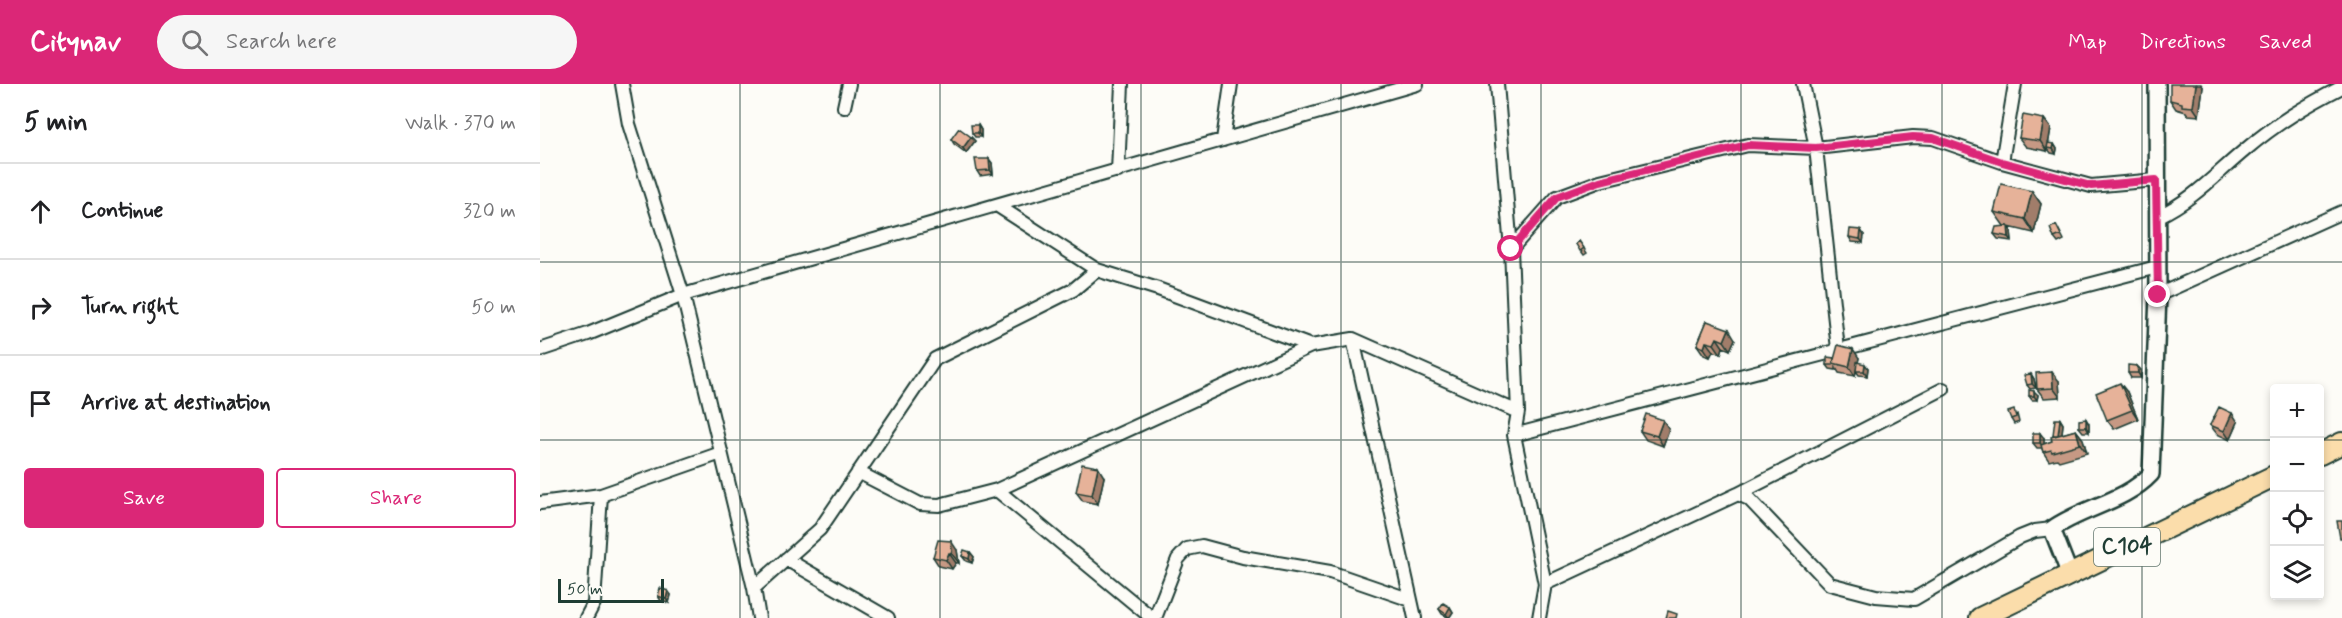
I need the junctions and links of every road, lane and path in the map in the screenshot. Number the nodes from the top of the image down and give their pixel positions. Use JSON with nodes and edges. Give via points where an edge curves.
{"nodes":[{"id":1,"x":622,"y":84,"type":"edge"},
{"id":2,"x":849,"y":84,"type":"edge"},
{"id":3,"x":1122,"y":84,"type":"edge"},
{"id":4,"x":1231,"y":84,"type":"edge"},
{"id":5,"x":1417,"y":84,"type":"edge"},
{"id":6,"x":1497,"y":84,"type":"edge"},
{"id":7,"x":1803,"y":84,"type":"edge"},
{"id":8,"x":2015,"y":84,"type":"edge"},
{"id":9,"x":2157,"y":84,"type":"edge"},
{"id":10,"x":2342,"y":87,"type":"edge"},
{"id":11,"x":844,"y":107,"type":"dead end"},
{"id":12,"x":1223,"y":140,"type":"junction"},
{"id":13,"x":1816,"y":148,"type":"junction"},
{"id":14,"x":2002,"y":162,"type":"junction"},
{"id":15,"x":1118,"y":171,"type":"junction"},
{"id":16,"x":2156,"y":180,"type":"junction"},
{"id":17,"x":998,"y":206,"type":"junction"},
{"id":18,"x":2342,"y":212,"type":"edge"},
{"id":19,"x":2157,"y":217,"type":"junction"},
{"id":20,"x":1511,"y":249,"type":"junction"},
{"id":21,"x":2157,"y":267,"type":"junction"},
{"id":22,"x":1096,"y":270,"type":"junction"},
{"id":23,"x":2158,"y":295,"type":"junction"},
{"id":24,"x":683,"y":296,"type":"junction"},
{"id":25,"x":1353,"y":339,"type":"junction"},
{"id":26,"x":1311,"y":346,"type":"junction"},
{"id":27,"x":1838,"y":349,"type":"junction"},
{"id":28,"x":540,"y":350,"type":"edge"},
{"id":29,"x":1943,"y":389,"type":"dead end"},
{"id":30,"x":1518,"y":412,"type":"junction"},
{"id":31,"x":1514,"y":435,"type":"junction"},
{"id":32,"x":2342,"y":443,"type":"edge"},
{"id":33,"x":2324,"y":452,"type":"edge"},
{"id":34,"x":721,"y":453,"type":"junction"},
{"id":35,"x":858,"y":472,"type":"junction"},
{"id":36,"x":2270,"y":478,"type":"edge"},
{"id":37,"x":997,"y":490,"type":"junction"},
{"id":38,"x":1738,"y":494,"type":"junction"},
{"id":39,"x":601,"y":495,"type":"junction"},
{"id":40,"x":540,"y":503,"type":"edge"},
{"id":41,"x":2052,"y":530,"type":"junction"},
{"id":42,"x":786,"y":559,"type":"junction"},
{"id":43,"x":2070,"y":575,"type":"junction"},
{"id":44,"x":1545,"y":584,"type":"junction"},
{"id":45,"x":754,"y":588,"type":"junction"},
{"id":46,"x":1411,"y":600,"type":"junction"},
{"id":47,"x":586,"y":618,"type":"edge"},
{"id":48,"x":759,"y":618,"type":"edge"},
{"id":49,"x":888,"y":618,"type":"edge"},
{"id":50,"x":1153,"y":618,"type":"edge"},
{"id":51,"x":1415,"y":618,"type":"edge"},
{"id":52,"x":1539,"y":618,"type":"edge"},
{"id":53,"x":1980,"y":618,"type":"edge"}],
"edges":[{"from":1,"to":24,"type":"street","via":[[629,124]]},
{"from":2,"to":11,"type":"street"},
{"from":3,"to":15,"type":"street"},
{"from":4,"to":12,"type":"street"},
{"from":5,"to":12,"type":"street"},
{"from":6,"to":20,"type":"street"},
{"from":7,"to":13,"type":"street"},
{"from":8,"to":14,"type":"street"},
{"from":9,"to":16,"type":"street"},
{"from":10,"to":19,"type":"street","via":[[2296,110],[2199,193]]},
{"from":12,"to":15,"type":"street"},
{"from":13,"to":14,"type":"street","via":[[1933,138]]},
{"from":13,"to":20,"type":"street","via":[[1748,145],[1600,181],[1557,197]]},
{"from":13,"to":27,"type":"street"},
{"from":14,"to":16,"type":"street","via":[[2091,186]]},
{"from":15,"to":17,"type":"street"},
{"from":16,"to":19,"type":"street"},
{"from":17,"to":22,"type":"street"},
{"from":17,"to":24,"type":"street"},
{"from":18,"to":23,"type":"street"},
{"from":19,"to":21,"type":"street"},
{"from":20,"to":30,"type":"street"},
{"from":21,"to":23,"type":"street"},
{"from":21,"to":27,"type":"street"},
{"from":22,"to":26,"type":"street"},
{"from":22,"to":35,"type":"street","via":[[1073,290],[935,359]]},
{"from":23,"to":41,"type":"street","via":[[2151,474],[2139,487]]},
{"from":24,"to":28,"type":"street"},
{"from":24,"to":34,"type":"street"},
{"from":25,"to":26,"type":"street"},
{"from":25,"to":30,"type":"street"},
{"from":25,"to":46,"type":"street"},
{"from":26,"to":37,"type":"street"},
{"from":27,"to":31,"type":"street"},
{"from":29,"to":38,"type":"street"},
{"from":30,"to":31,"type":"street"},
{"from":31,"to":44,"type":"street"},
{"from":32,"to":33,"type":"highway"},
{"from":34,"to":39,"type":"street"},
{"from":34,"to":45,"type":"street"},
{"from":35,"to":37,"type":"street","via":[[920,504],[939,505]]},
{"from":35,"to":42,"type":"street","via":[[820,529]]},
{"from":36,"to":43,"type":"highway","number":"C104"},
{"from":37,"to":50,"type":"street"},
{"from":38,"to":41,"type":"street","via":[[1749,499],[1830,584],[1875,596],[1914,599],[2020,537]]},
{"from":38,"to":44,"type":"street"},
{"from":39,"to":40,"type":"street"},
{"from":39,"to":47,"type":"street","via":[[594,603]]},
{"from":41,"to":43,"type":"street"},
{"from":42,"to":45,"type":"street"},
{"from":42,"to":49,"type":"street"},
{"from":43,"to":53,"type":"highway","number":"C104"},
{"from":44,"to":52,"type":"street"},
{"from":45,"to":48,"type":"street"},
{"from":46,"to":50,"type":"street","via":[[1330,572],[1202,546],[1186,549],[1178,559]]},
{"from":46,"to":51,"type":"street"}]}
